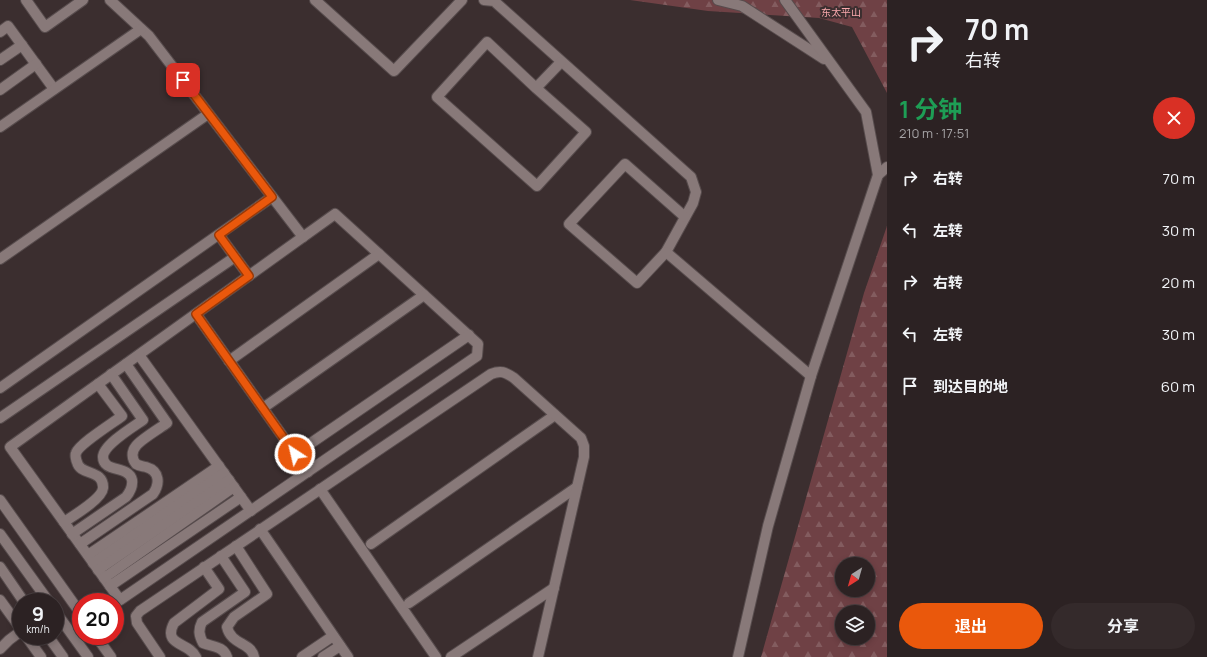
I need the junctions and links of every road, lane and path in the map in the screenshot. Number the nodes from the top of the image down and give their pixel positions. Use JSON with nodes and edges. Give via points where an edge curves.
{"nodes":[{"id":1,"x":26,"y":0,"type":"edge"},
{"id":2,"x":83,"y":0,"type":"edge"},
{"id":3,"x":110,"y":0,"type":"edge"},
{"id":4,"x":316,"y":0,"type":"edge"},
{"id":5,"x":462,"y":0,"type":"edge"},
{"id":6,"x":484,"y":0,"type":"edge"},
{"id":7,"x":718,"y":0,"type":"edge"},
{"id":8,"x":785,"y":0,"type":"edge"},
{"id":9,"x":738,"y":3,"type":"edge"},
{"id":10,"x":141,"y":29,"type":"junction"},
{"id":11,"x":0,"y":32,"type":"edge"},
{"id":12,"x":22,"y":45,"type":"junction"},
{"id":13,"x":0,"y":60,"type":"edge"},
{"id":14,"x":561,"y":62,"type":"junction"},
{"id":15,"x":829,"y":62,"type":"junction"},
{"id":16,"x":36,"y":64,"type":"junction"},
{"id":17,"x":536,"y":88,"type":"junction"},
{"id":18,"x":54,"y":89,"type":"junction"},
{"id":19,"x":0,"y":90,"type":"edge"},
{"id":20,"x":208,"y":114,"type":"junction"},
{"id":21,"x":0,"y":127,"type":"edge"},
{"id":22,"x":887,"y":168,"type":"edge"},
{"id":23,"x":878,"y":175,"type":"junction"},
{"id":24,"x":272,"y":197,"type":"junction"},
{"id":25,"x":685,"y":217,"type":"junction"},
{"id":26,"x":219,"y":235,"type":"junction"},
{"id":27,"x":303,"y":237,"type":"junction"},
{"id":28,"x":666,"y":252,"type":"junction"},
{"id":29,"x":379,"y":254,"type":"junction"},
{"id":30,"x":234,"y":257,"type":"junction"},
{"id":31,"x":0,"y":259,"type":"edge"},
{"id":32,"x":249,"y":276,"type":"junction"},
{"id":33,"x":424,"y":295,"type":"junction"},
{"id":34,"x":196,"y":314,"type":"junction"},
{"id":35,"x":468,"y":335,"type":"junction"},
{"id":36,"x":139,"y":355,"type":"junction"},
{"id":37,"x":229,"y":361,"type":"junction"},
{"id":38,"x":126,"y":364,"type":"junction"},
{"id":39,"x":111,"y":374,"type":"junction"},
{"id":40,"x":811,"y":376,"type":"junction"},
{"id":41,"x":98,"y":384,"type":"junction"},
{"id":42,"x":0,"y":388,"type":"edge"},
{"id":43,"x":263,"y":408,"type":"junction"},
{"id":44,"x":555,"y":415,"type":"junction"},
{"id":45,"x":0,"y":418,"type":"edge"},
{"id":46,"x":295,"y":454,"type":"junction"},
{"id":47,"x":308,"y":472,"type":"junction"},
{"id":48,"x":226,"y":477,"type":"junction"},
{"id":49,"x":577,"y":487,"type":"junction"},
{"id":50,"x":320,"y":489,"type":"junction"},
{"id":51,"x":241,"y":497,"type":"junction"},
{"id":52,"x":0,"y":500,"type":"edge"},
{"id":53,"x":251,"y":511,"type":"junction"},
{"id":54,"x":64,"y":522,"type":"junction"},
{"id":55,"x":260,"y":529,"type":"junction"},
{"id":56,"x":0,"y":534,"type":"edge"},
{"id":57,"x":72,"y":534,"type":"junction"},
{"id":58,"x":80,"y":544,"type":"junction"},
{"id":59,"x":371,"y":544,"type":"dead end"},
{"id":60,"x":236,"y":546,"type":"junction"},
{"id":61,"x":221,"y":556,"type":"junction"},
{"id":62,"x":96,"y":566,"type":"junction"},
{"id":63,"x":204,"y":567,"type":"junction"},
{"id":64,"x":0,"y":568,"type":"edge"},
{"id":65,"x":110,"y":586,"type":"junction"},
{"id":66,"x":554,"y":588,"type":"junction"},
{"id":67,"x":18,"y":593,"type":"edge"},
{"id":68,"x":43,"y":593,"type":"edge"},
{"id":69,"x":0,"y":600,"type":"edge"},
{"id":70,"x":72,"y":601,"type":"edge"},
{"id":71,"x":410,"y":603,"type":"dead end"},
{"id":72,"x":12,"y":617,"type":"edge"},
{"id":73,"x":64,"y":624,"type":"edge"},
{"id":74,"x":333,"y":636,"type":"junction"},
{"id":75,"x":12,"y":638,"type":"edge"},
{"id":76,"x":32,"y":645,"type":"edge"},
{"id":77,"x":54,"y":645,"type":"edge"},
{"id":78,"x":102,"y":645,"type":"edge"},
{"id":79,"x":340,"y":646,"type":"junction"},
{"id":80,"x":0,"y":649,"type":"edge"},
{"id":81,"x":345,"y":656,"type":"edge"},
{"id":82,"x":40,"y":657,"type":"edge"},
{"id":83,"x":63,"y":657,"type":"edge"},
{"id":84,"x":88,"y":657,"type":"edge"},
{"id":85,"x":111,"y":657,"type":"edge"},
{"id":86,"x":160,"y":657,"type":"edge"},
{"id":87,"x":196,"y":657,"type":"edge"},
{"id":88,"x":227,"y":657,"type":"edge"},
{"id":89,"x":254,"y":657,"type":"edge"},
{"id":90,"x":302,"y":657,"type":"edge"},
{"id":91,"x":323,"y":657,"type":"edge"},
{"id":92,"x":436,"y":657,"type":"edge"},
{"id":93,"x":451,"y":657,"type":"edge"},
{"id":94,"x":538,"y":657,"type":"edge"},
{"id":95,"x":738,"y":657,"type":"edge"}],
"edges":[{"from":1,"to":2,"type":"street","via":[[45,27]]},
{"from":3,"to":10,"type":"street"},
{"from":4,"to":5,"type":"street","via":[[394,71]]},
{"from":6,"to":14,"type":"street","via":[[494,1]]},
{"from":7,"to":9,"type":"street"},
{"from":8,"to":15,"type":"street"},
{"from":9,"to":15,"type":"street"},
{"from":10,"to":18,"type":"street"},
{"from":10,"to":20,"type":"street"},
{"from":11,"to":12,"type":"street","via":[[8,26]]},
{"from":12,"to":13,"type":"street"},
{"from":12,"to":16,"type":"street"},
{"from":14,"to":17,"type":"street"},
{"from":14,"to":25,"type":"street","via":[[691,177],[696,192]]},
{"from":15,"to":23,"type":"street","via":[[866,112]]},
{"from":16,"to":18,"type":"street"},
{"from":16,"to":19,"type":"street"},
{"from":17,"to":17,"type":"street","via":[[487,42],[437,97],[537,186],[586,132]]},
{"from":18,"to":21,"type":"street"},
{"from":20,"to":24,"type":"street"},
{"from":20,"to":31,"type":"street"},
{"from":22,"to":23,"type":"street"},
{"from":23,"to":40,"type":"street"},
{"from":24,"to":26,"type":"street"},
{"from":24,"to":27,"type":"street"},
{"from":25,"to":28,"type":"street"},
{"from":25,"to":28,"type":"street","via":[[625,164],[570,224],[636,283]]},
{"from":26,"to":30,"type":"street"},
{"from":26,"to":42,"type":"street"},
{"from":27,"to":29,"type":"street","via":[[335,214]]},
{"from":27,"to":32,"type":"street"},
{"from":28,"to":40,"type":"street"},
{"from":29,"to":33,"type":"street"},
{"from":29,"to":37,"type":"street"},
{"from":30,"to":32,"type":"street"},
{"from":30,"to":45,"type":"street"},
{"from":32,"to":34,"type":"street"},
{"from":33,"to":35,"type":"street"},
{"from":33,"to":43,"type":"street"},
{"from":34,"to":36,"type":"street"},
{"from":34,"to":37,"type":"street"},
{"from":35,"to":46,"type":"street"},
{"from":35,"to":47,"type":"street","via":[[478,344],[477,356]]},
{"from":36,"to":38,"type":"street"},
{"from":36,"to":48,"type":"street"},
{"from":37,"to":43,"type":"street"},
{"from":38,"to":39,"type":"street"},
{"from":38,"to":58,"type":"street","via":[[167,423],[136,446],[133,452],[136,464],[152,470],[159,482],[153,494]]},
{"from":39,"to":41,"type":"street"},
{"from":39,"to":57,"type":"street","via":[[143,420],[110,445],[105,450],[103,458],[105,464],[126,472],[131,477],[131,491]]},
{"from":40,"to":95,"type":"street","via":[[768,526]]},
{"from":41,"to":54,"type":"street","via":[[10,447]]},
{"from":41,"to":54,"type":"street","via":[[122,416],[76,453],[78,466],[96,474],[103,487],[96,499]]},
{"from":43,"to":46,"type":"street"},
{"from":44,"to":49,"type":"street","via":[[581,438],[584,446]]},
{"from":44,"to":50,"type":"street","via":[[514,378],[499,371]]},
{"from":44,"to":59,"type":"street"},
{"from":46,"to":47,"type":"street"},
{"from":47,"to":53,"type":"street"},
{"from":48,"to":51,"type":"street"},
{"from":48,"to":62,"type":"street"},
{"from":48,"to":62,"type":"street"},
{"from":49,"to":66,"type":"street"},
{"from":49,"to":71,"type":"street"},
{"from":50,"to":55,"type":"street"},
{"from":50,"to":92,"type":"street"},
{"from":51,"to":53,"type":"street"},
{"from":51,"to":65,"type":"street"},
{"from":52,"to":70,"type":"street"},
{"from":53,"to":65,"type":"street","via":[[120,600]]},
{"from":54,"to":57,"type":"street"},
{"from":55,"to":60,"type":"street"},
{"from":55,"to":74,"type":"street"},
{"from":56,"to":68,"type":"street"},
{"from":57,"to":58,"type":"street"},
{"from":58,"to":62,"type":"street"},
{"from":60,"to":61,"type":"street"},
{"from":60,"to":89,"type":"street","via":[[267,594],[234,617],[227,627],[228,634],[248,647]]},
{"from":61,"to":63,"type":"street"},
{"from":61,"to":88,"type":"street","via":[[245,592],[202,622],[199,629],[203,643],[222,649]]},
{"from":62,"to":65,"type":"street"},
{"from":63,"to":86,"type":"street","via":[[140,610],[136,616],[136,623]]},
{"from":63,"to":87,"type":"street","via":[[219,589],[174,623],[170,630],[175,642],[190,650]]},
{"from":64,"to":67,"type":"street"},
{"from":66,"to":93,"type":"street"},
{"from":66,"to":94,"type":"street"},
{"from":69,"to":72,"type":"street"},
{"from":73,"to":84,"type":"street"},
{"from":74,"to":79,"type":"street"},
{"from":74,"to":90,"type":"street"},
{"from":75,"to":80,"type":"street"},
{"from":76,"to":82,"type":"street"},
{"from":77,"to":83,"type":"street"},
{"from":78,"to":85,"type":"street"},
{"from":79,"to":81,"type":"street"},
{"from":79,"to":91,"type":"street"}]}
